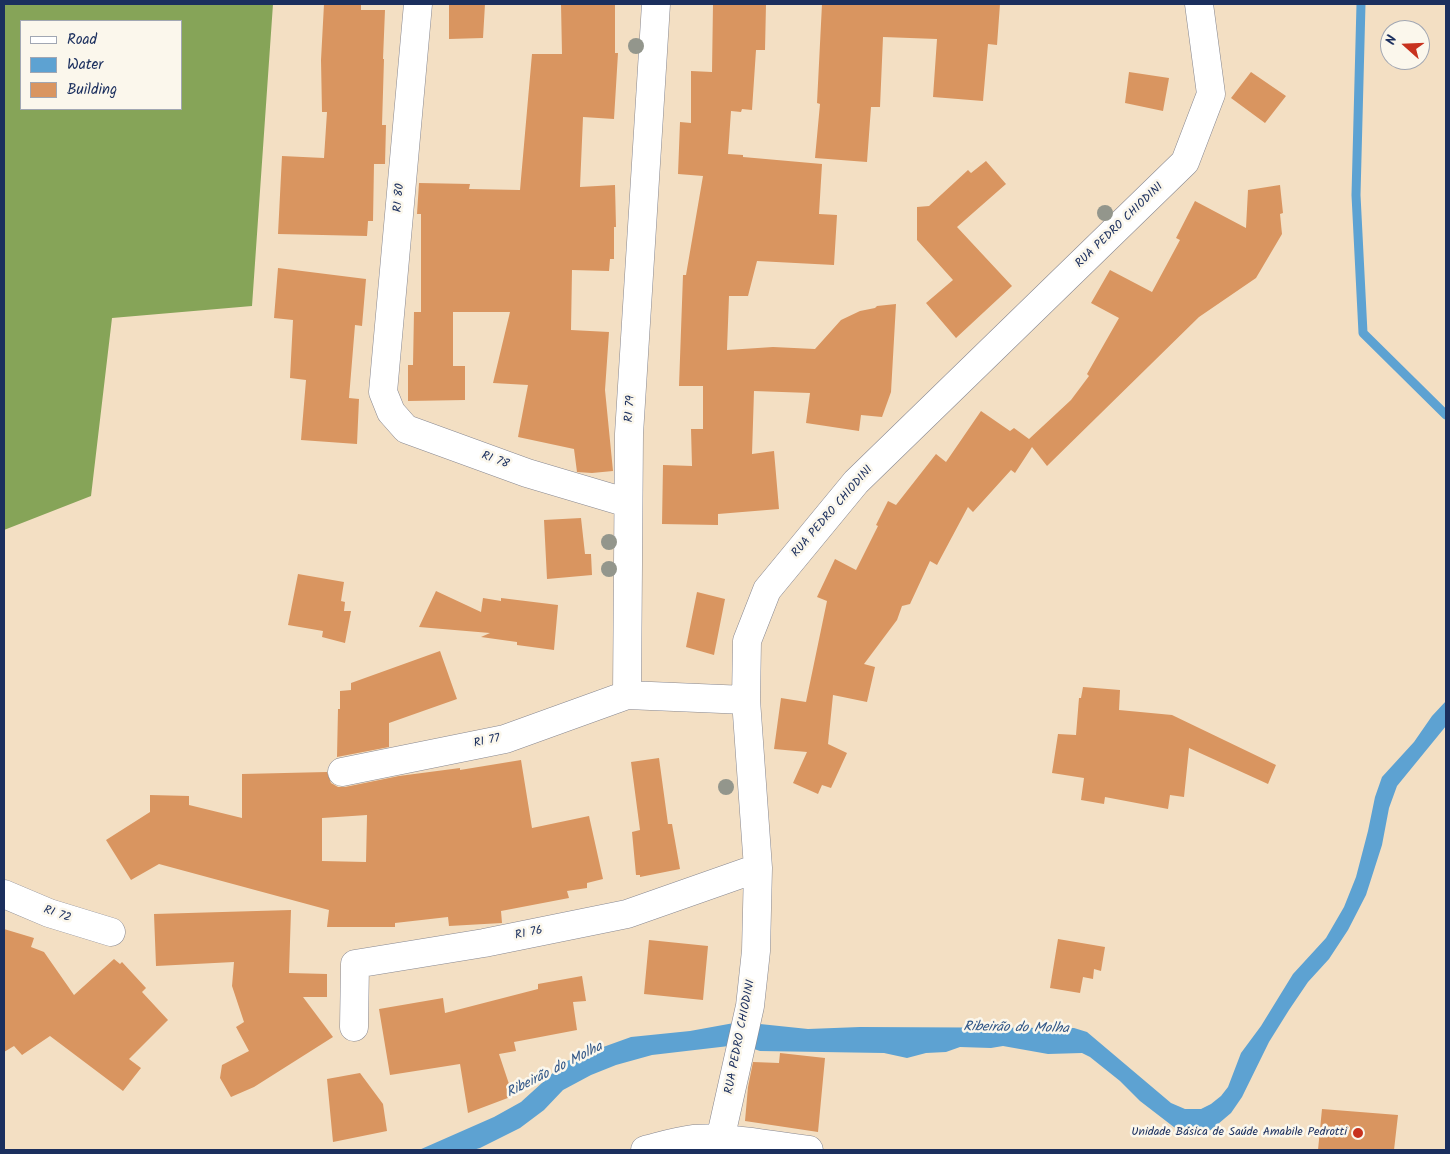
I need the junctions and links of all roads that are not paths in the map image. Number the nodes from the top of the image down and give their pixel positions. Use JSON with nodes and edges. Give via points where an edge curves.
{"nodes":[{"id":1,"x":418,"y":4,"type":"edge"},
{"id":2,"x":656,"y":4,"type":"edge"},
{"id":3,"x":1199,"y":4,"type":"edge"},
{"id":4,"x":383,"y":392,"type":"joint"},
{"id":5,"x":628,"y":504,"type":"junction"},
{"id":6,"x":627,"y":695,"type":"junction"},
{"id":7,"x":746,"y":700,"type":"junction"},
{"id":8,"x":342,"y":772,"type":"dead end"},
{"id":9,"x":758,"y":868,"type":"junction"},
{"id":10,"x":4,"y":894,"type":"edge"},
{"id":11,"x":111,"y":932,"type":"dead end"},
{"id":12,"x":354,"y":1027,"type":"dead end"},
{"id":13,"x":720,"y":1140,"type":"junction"},
{"id":14,"x":645,"y":1150,"type":"edge"},
{"id":15,"x":808,"y":1150,"type":"edge"}],
"edges":[{"from":1,"to":4,"type":"street","name":"RI 80"},
{"from":2,"to":5,"type":"street","name":"RI 79","via":[[629,434]]},
{"from":3,"to":7,"type":"street","name":"RUA PEDRO CHIODINI","via":[[1211,94],[1185,162],[856,482],[767,590],[747,640]]},
{"from":4,"to":5,"type":"street","name":"RI 78","via":[[390,412],[406,428],[527,473]]},
{"from":5,"to":6,"type":"street","name":"RI 79"},
{"from":6,"to":7,"type":"street"},
{"from":6,"to":8,"type":"street","name":"RI 77","via":[[505,739]]},
{"from":7,"to":9,"type":"street","name":"RUA PEDRO CHIODINI"},
{"from":9,"to":12,"type":"street","name":"RI 76","via":[[627,914],[484,944],[355,964]]},
{"from":9,"to":13,"type":"street","name":"RUA PEDRO CHIODINI","via":[[756,950],[750,1006]]},
{"from":10,"to":11,"type":"street","name":"RI 72","via":[[50,913]]},
{"from":13,"to":14,"type":"street","via":[[694,1139]]},
{"from":13,"to":15,"type":"street"}]}
